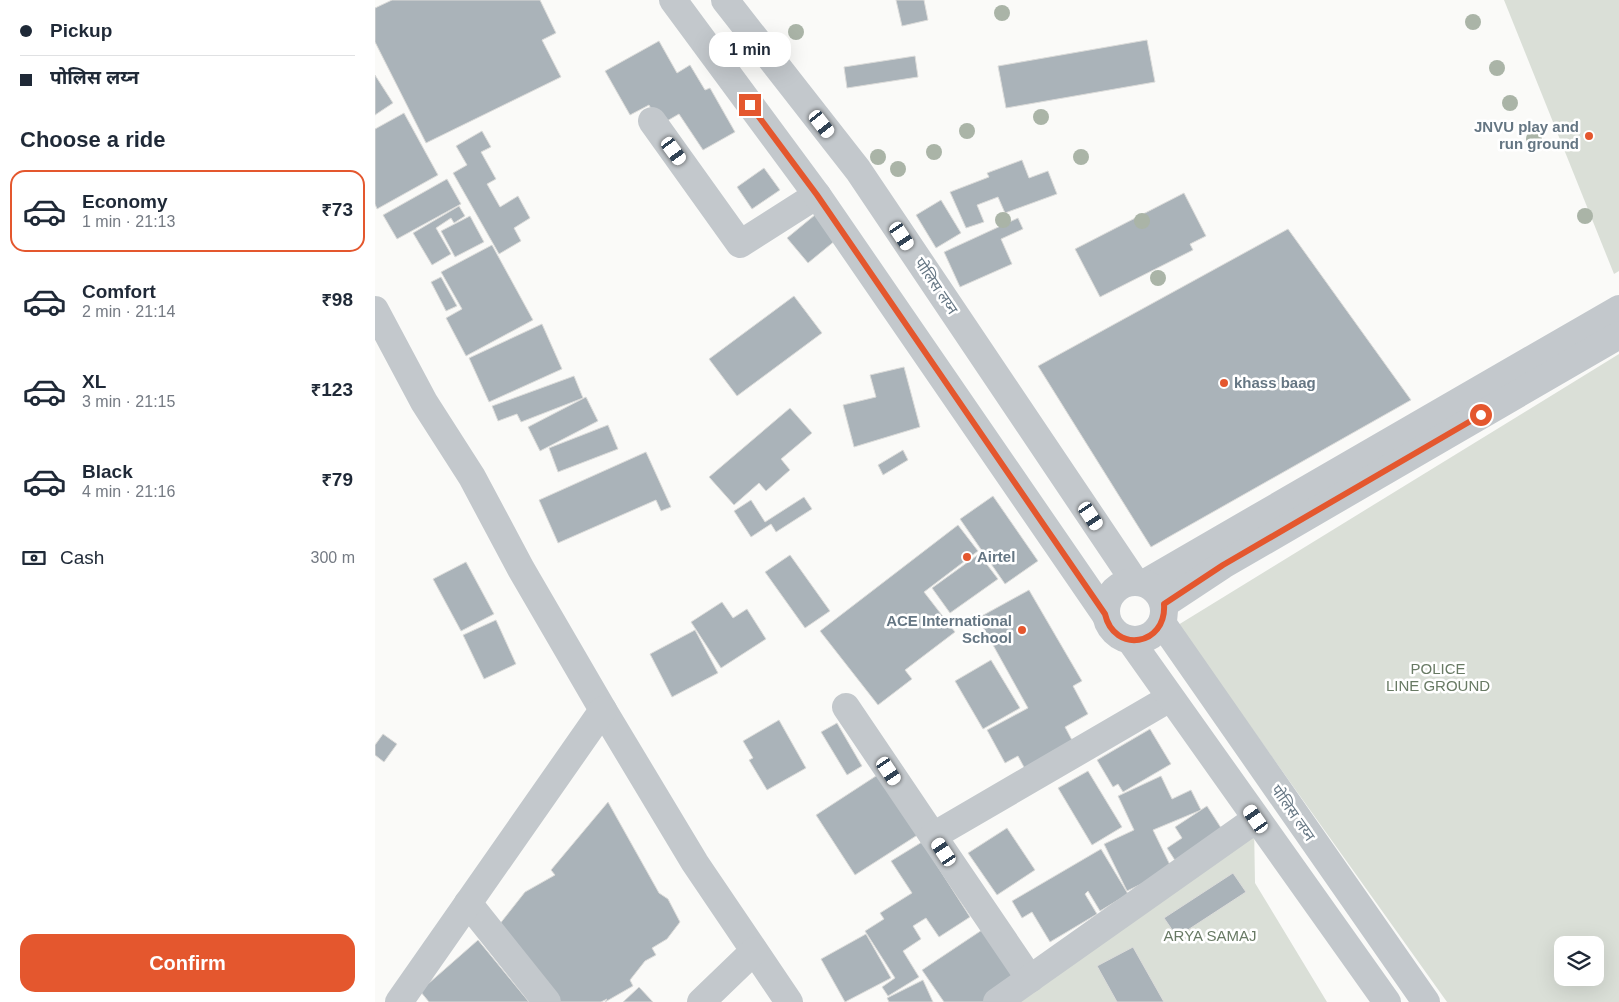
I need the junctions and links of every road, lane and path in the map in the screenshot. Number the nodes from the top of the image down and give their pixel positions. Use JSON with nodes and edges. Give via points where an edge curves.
{"nodes":[{"id":1,"x":673,"y":0,"type":"edge"},
{"id":2,"x":725,"y":0,"type":"edge"},
{"id":3,"x":652,"y":120,"type":"dead end"},
{"id":4,"x":817,"y":195,"type":"junction"},
{"id":5,"x":1619,"y":309,"type":"edge"},
{"id":6,"x":375,"y":310,"type":"edge"},
{"id":7,"x":1619,"y":335,"type":"edge"},
{"id":8,"x":1140,"y":582,"type":"junction"},
{"id":9,"x":1105,"y":614,"type":"junction"},
{"id":10,"x":1163,"y":614,"type":"junction"},
{"id":11,"x":1130,"y":640,"type":"junction"},
{"id":12,"x":1170,"y":698,"type":"junction"},
{"id":13,"x":846,"y":707,"type":"dead end"},
{"id":14,"x":603,"y":710,"type":"junction"},
{"id":15,"x":1256,"y":819,"type":"junction"},
{"id":16,"x":933,"y":836,"type":"junction"},
{"id":17,"x":468,"y":903,"type":"junction"},
{"id":18,"x":754,"y":951,"type":"junction"},
{"id":19,"x":1030,"y":979,"type":"junction"},
{"id":20,"x":409,"y":997,"type":"edge"},
{"id":21,"x":547,"y":1002,"type":"edge"},
{"id":22,"x":701,"y":1002,"type":"edge"},
{"id":23,"x":789,"y":1002,"type":"edge"},
{"id":24,"x":997,"y":1002,"type":"edge"},
{"id":25,"x":1387,"y":1002,"type":"edge"},
{"id":26,"x":1426,"y":1002,"type":"edge"}],
"edges":[{"from":1,"to":4,"type":"street"},
{"from":2,"to":8,"type":"street","name":"पोलिस लय्न","via":[[858,170]]},
{"from":3,"to":4,"type":"street","via":[[740,244]]},
{"from":4,"to":9,"type":"street"},
{"from":5,"to":8,"type":"street"},
{"from":6,"to":14,"type":"street","via":[[424,402],[472,477]]},
{"from":7,"to":10,"type":"street","via":[[1223,565]]},
{"from":8,"to":9,"type":"street","via":[[1125,583],[1110,595]]},
{"from":8,"to":10,"type":"street","via":[[1160,595]]},
{"from":9,"to":11,"type":"street","via":[[1113,631]]},
{"from":10,"to":11,"type":"street","via":[[1149,637]]},
{"from":10,"to":26,"type":"street","name":"पोलिस लय्न"},
{"from":11,"to":12,"type":"street"},
{"from":12,"to":15,"type":"street"},
{"from":12,"to":16,"type":"street"},
{"from":13,"to":16,"type":"street"},
{"from":14,"to":17,"type":"street"},
{"from":14,"to":18,"type":"street","via":[[695,863]]},
{"from":15,"to":19,"type":"street"},
{"from":15,"to":25,"type":"street"},
{"from":16,"to":19,"type":"street"},
{"from":17,"to":20,"type":"street"},
{"from":17,"to":21,"type":"street"},
{"from":18,"to":22,"type":"street"},
{"from":18,"to":23,"type":"street"},
{"from":19,"to":24,"type":"street"}]}
